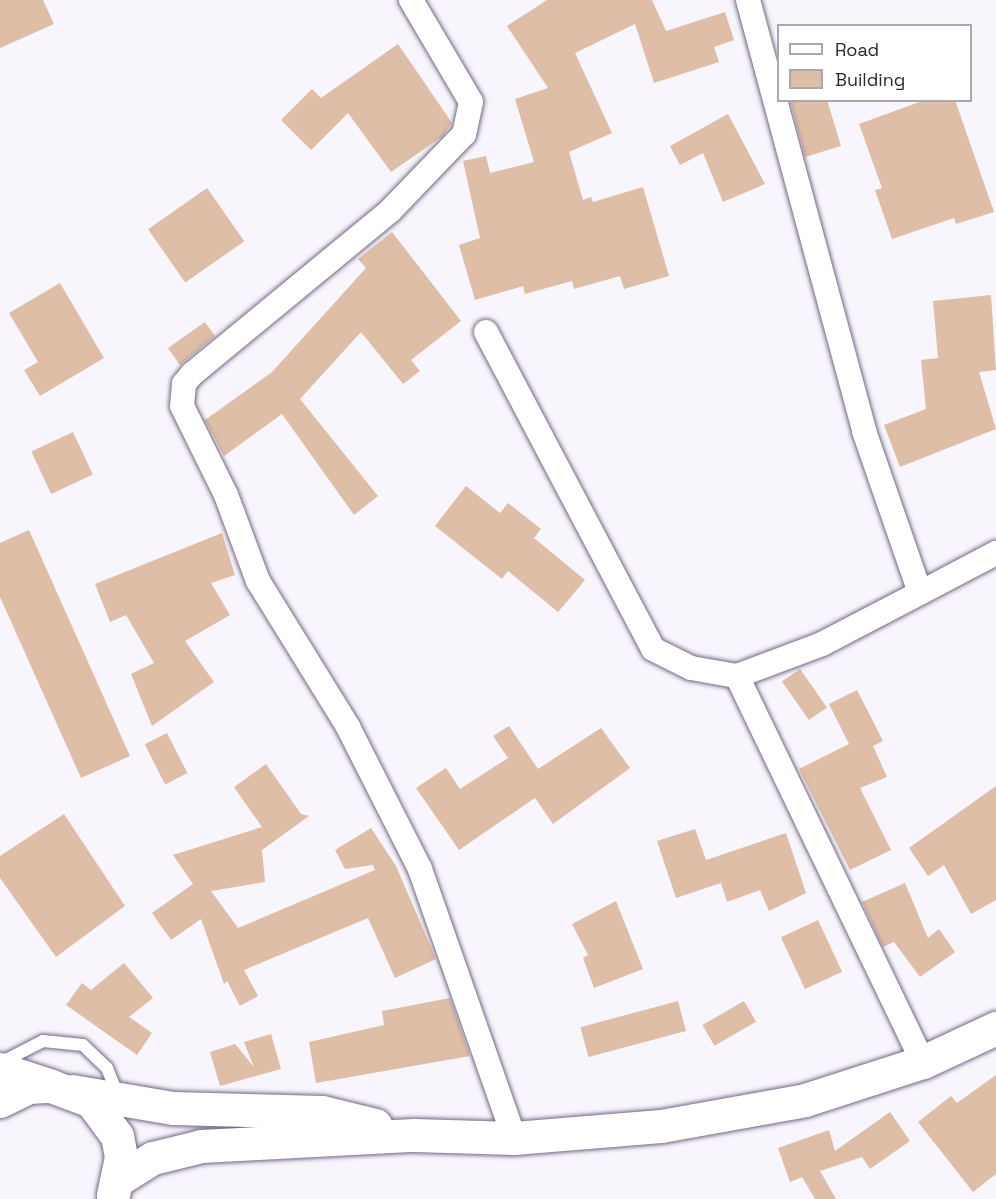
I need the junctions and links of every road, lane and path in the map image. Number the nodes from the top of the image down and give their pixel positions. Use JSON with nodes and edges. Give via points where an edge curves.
{"nodes":[{"id":1,"x":411,"y":0,"type":"edge"},
{"id":2,"x":748,"y":0,"type":"edge"},
{"id":3,"x":486,"y":332,"type":"dead end"},
{"id":4,"x":996,"y":553,"type":"edge"},
{"id":5,"x":920,"y":593,"type":"junction"},
{"id":6,"x":737,"y":676,"type":"junction"},
{"id":7,"x":996,"y":1028,"type":"edge"},
{"id":8,"x":922,"y":1062,"type":"junction"},
{"id":9,"x":0,"y":1063,"type":"edge"},
{"id":10,"x":0,"y":1069,"type":"edge"},
{"id":11,"x":62,"y":1088,"type":"junction"},
{"id":12,"x":119,"y":1099,"type":"junction"},
{"id":13,"x":0,"y":1101,"type":"edge"},
{"id":14,"x":414,"y":1135,"type":"junction"},
{"id":15,"x":514,"y":1138,"type":"junction"},
{"id":16,"x":115,"y":1189,"type":"edge"}],
"edges":[{"from":1,"to":15,"type":"street","via":[[471,102],[464,134],[390,211],[192,374],[184,384],[182,406],[226,495],[258,581],[348,727],[420,869]]},
{"from":2,"to":5,"type":"street","via":[[864,431]]},
{"from":3,"to":6,"type":"street","via":[[653,649],[691,668]]},
{"from":4,"to":5,"type":"street"},
{"from":5,"to":6,"type":"street","via":[[822,644]]},
{"from":6,"to":8,"type":"street"},
{"from":7,"to":8,"type":"main road"},
{"from":8,"to":15,"type":"main road","via":[[794,1102],[661,1126]]},
{"from":9,"to":12,"type":"lane","via":[[43,1041],[82,1045],[107,1068]]},
{"from":10,"to":11,"type":"main road"},
{"from":11,"to":12,"type":"main road"},
{"from":11,"to":13,"type":"main road","via":[[29,1088]]},
{"from":11,"to":16,"type":"main road","via":[[91,1101],[117,1136]]},
{"from":12,"to":14,"type":"main road","via":[[173,1108],[322,1112]]},
{"from":14,"to":15,"type":"main road"},
{"from":14,"to":16,"type":"main road","via":[[201,1146],[153,1158]]}]}
